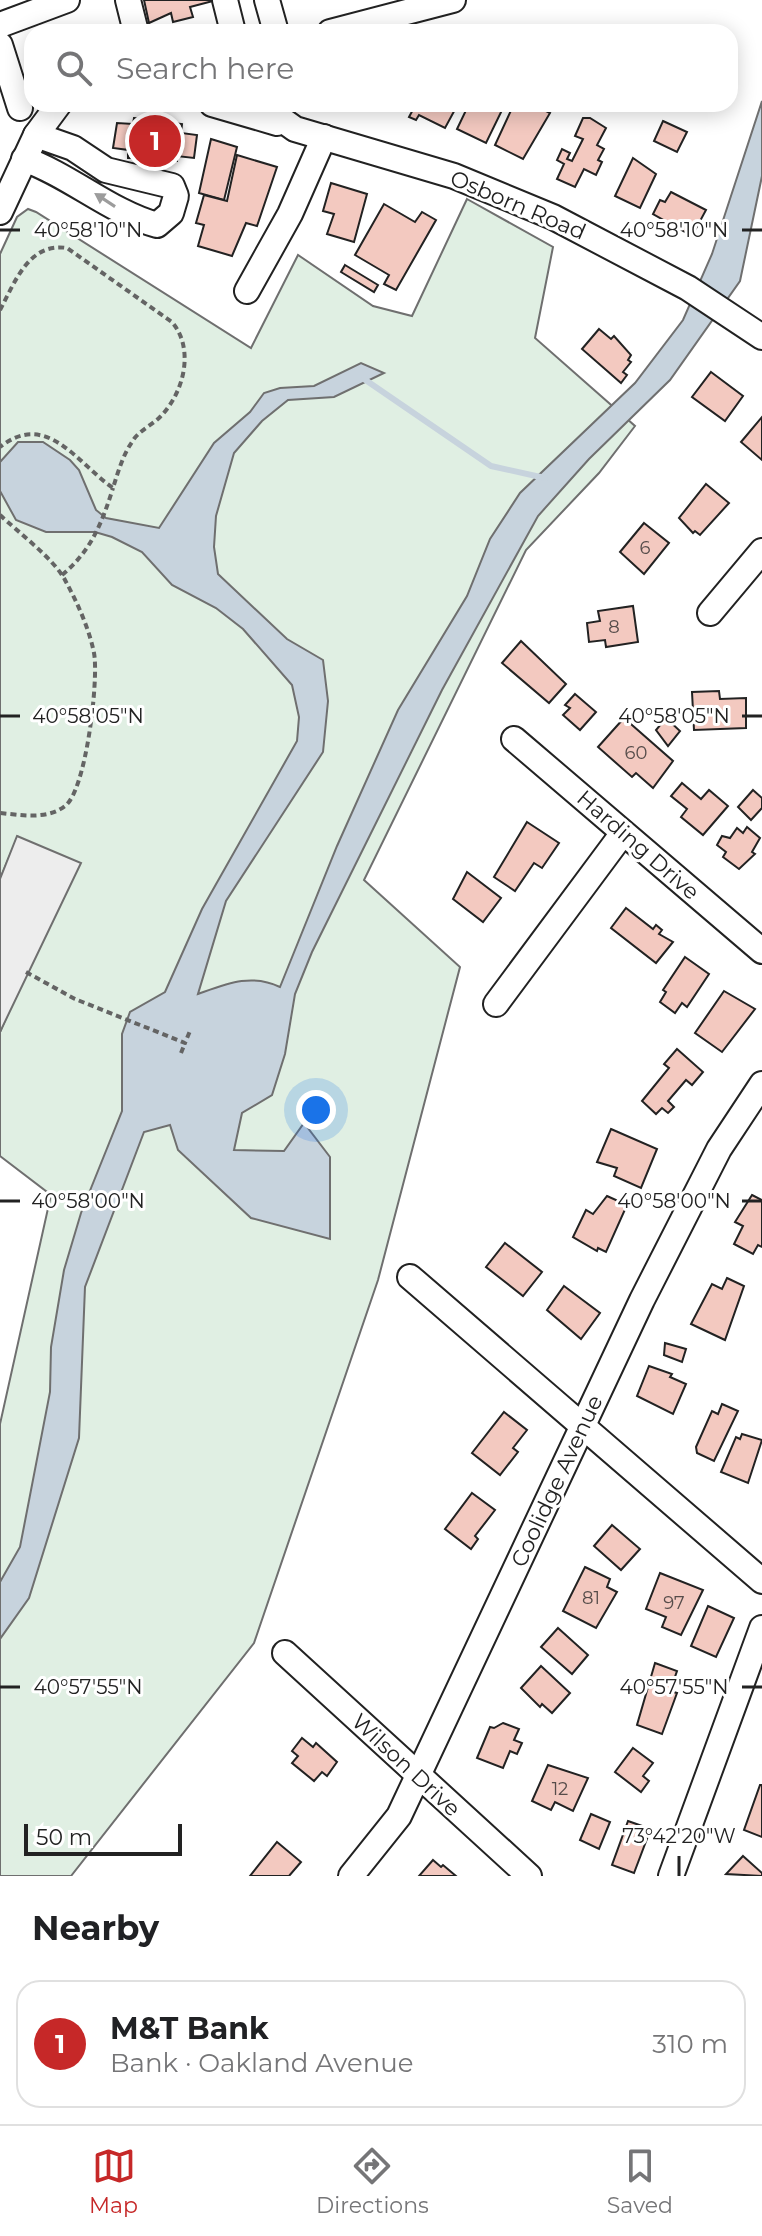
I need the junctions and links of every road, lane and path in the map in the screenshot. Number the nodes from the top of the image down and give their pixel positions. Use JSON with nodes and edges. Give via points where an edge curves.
{"nodes":[{"id":1,"x":67,"y":0,"type":"edge"},
{"id":2,"x":128,"y":0,"type":"edge"},
{"id":3,"x":225,"y":0,"type":"edge"},
{"id":4,"x":267,"y":0,"type":"edge"},
{"id":5,"x":453,"y":0,"type":"edge"},
{"id":6,"x":134,"y":24,"type":"edge"},
{"id":7,"x":231,"y":24,"type":"edge"},
{"id":8,"x":274,"y":24,"type":"edge"},
{"id":9,"x":361,"y":24,"type":"edge"},
{"id":10,"x":0,"y":25,"type":"edge"},
{"id":11,"x":0,"y":45,"type":"edge"},
{"id":12,"x":20,"y":109,"type":"edge"},
{"id":13,"x":53,"y":112,"type":"edge"},
{"id":14,"x":239,"y":112,"type":"edge"},
{"id":15,"x":271,"y":112,"type":"edge"},
{"id":16,"x":295,"y":129,"type":"junction"},
{"id":17,"x":36,"y":135,"type":"junction"},
{"id":18,"x":324,"y":137,"type":"junction"},
{"id":19,"x":24,"y":159,"type":"junction"},
{"id":20,"x":5,"y":188,"type":"edge"},
{"id":21,"x":0,"y":212,"type":"edge"},
{"id":22,"x":247,"y":291,"type":"dead end"},
{"id":23,"x":0,"y":310,"type":"edge"},
{"id":24,"x":762,"y":337,"type":"edge"},
{"id":25,"x":0,"y":447,"type":"edge"},
{"id":26,"x":113,"y":488,"type":"junction"},
{"id":27,"x":0,"y":515,"type":"edge"},
{"id":28,"x":762,"y":551,"type":"edge"},
{"id":29,"x":62,"y":575,"type":"junction"},
{"id":30,"x":710,"y":613,"type":"dead end"},
{"id":31,"x":514,"y":739,"type":"dead end"},
{"id":32,"x":0,"y":813,"type":"edge"},
{"id":33,"x":623,"y":833,"type":"junction"},
{"id":34,"x":762,"y":951,"type":"edge"},
{"id":35,"x":26,"y":972,"type":"dead end"},
{"id":36,"x":496,"y":1004,"type":"dead end"},
{"id":37,"x":190,"y":1031,"type":"dead end"},
{"id":38,"x":185,"y":1043,"type":"junction"},
{"id":39,"x":181,"y":1053,"type":"dead end"},
{"id":40,"x":762,"y":1084,"type":"edge"},
{"id":41,"x":410,"y":1277,"type":"dead end"},
{"id":42,"x":581,"y":1428,"type":"junction"},
{"id":43,"x":762,"y":1581,"type":"edge"},
{"id":44,"x":762,"y":1628,"type":"edge"},
{"id":45,"x":285,"y":1653,"type":"dead end"},
{"id":46,"x":417,"y":1777,"type":"junction"},
{"id":47,"x":351,"y":1876,"type":"edge"},
{"id":48,"x":529,"y":1876,"type":"edge"},
{"id":49,"x":671,"y":1876,"type":"edge"}],
"edges":[{"from":1,"to":10,"type":"street"},
{"from":2,"to":6,"type":"street"},
{"from":3,"to":7,"type":"street"},
{"from":4,"to":8,"type":"street"},
{"from":5,"to":9,"type":"street"},
{"from":11,"to":12,"type":"street"},
{"from":13,"to":17,"type":"street"},
{"from":14,"to":16,"type":"street"},
{"from":15,"to":16,"type":"street","name":"Osborn Road"},
{"from":16,"to":18,"type":"street","name":"Osborn Road"},
{"from":17,"to":19,"type":"street"},
{"from":17,"to":19,"type":"street","one_way":true,"via":[[73,148],[106,170],[172,186],[176,196],[171,213],[157,225],[135,219],[66,176]]},
{"from":18,"to":22,"type":"street","via":[[290,214]]},
{"from":18,"to":24,"type":"street","name":"Osborn Road","via":[[454,176],[522,203],[688,288]]},
{"from":19,"to":20,"type":"street"},
{"from":20,"to":21,"type":"street"},
{"from":23,"to":26,"type":"path","via":[[33,257],[61,247],[75,251],[177,327],[185,352],[179,389],[162,415],[133,440]]},
{"from":25,"to":26,"type":"path","via":[[21,435],[42,433]]},
{"from":26,"to":29,"type":"path","via":[[93,541]]},
{"from":27,"to":29,"type":"path"},
{"from":28,"to":30,"type":"street"},
{"from":29,"to":32,"type":"path","via":[[85,624],[96,666],[85,758],[66,806],[41,815]]},
{"from":31,"to":33,"type":"street","name":"Harding Drive"},
{"from":33,"to":34,"type":"street","name":"Harding Drive"},
{"from":33,"to":36,"type":"street"},
{"from":35,"to":38,"type":"path","via":[[75,999]]},
{"from":37,"to":38,"type":"path"},
{"from":38,"to":39,"type":"path"},
{"from":40,"to":42,"type":"street","name":"Coolidge Avenue","via":[[719,1149]]},
{"from":41,"to":42,"type":"street"},
{"from":42,"to":43,"type":"street"},
{"from":42,"to":46,"type":"street","name":"Coolidge Avenue"},
{"from":44,"to":49,"type":"street"},
{"from":45,"to":46,"type":"street","name":"Wilson Drive"},
{"from":46,"to":47,"type":"street","name":"Coolidge Avenue","via":[[399,1816]]},
{"from":46,"to":48,"type":"street","name":"Wilson Drive"}]}
